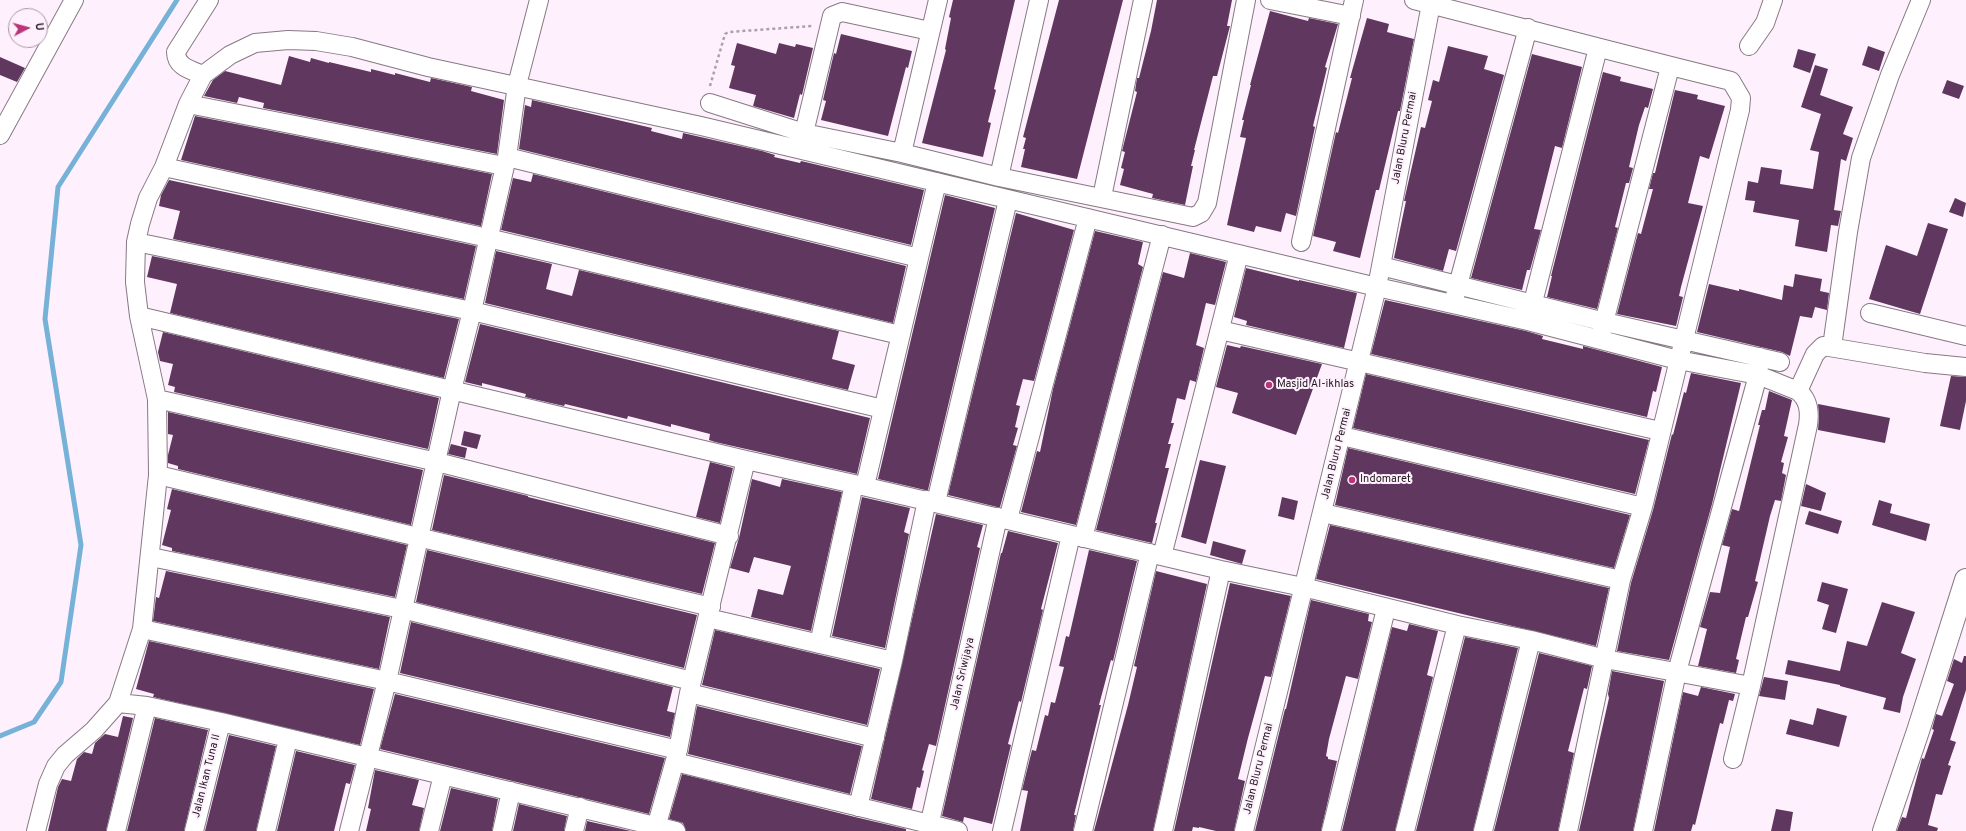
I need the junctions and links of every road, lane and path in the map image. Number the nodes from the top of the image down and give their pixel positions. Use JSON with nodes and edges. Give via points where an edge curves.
{"nodes":[{"id":1,"x":74,"y":0,"type":"edge"},
{"id":2,"x":208,"y":0,"type":"edge"},
{"id":3,"x":538,"y":0,"type":"edge"},
{"id":4,"x":938,"y":0,"type":"edge"},
{"id":5,"x":1039,"y":0,"type":"edge"},
{"id":6,"x":1143,"y":0,"type":"edge"},
{"id":7,"x":1246,"y":0,"type":"edge"},
{"id":8,"x":1270,"y":0,"type":"edge"},
{"id":9,"x":1773,"y":0,"type":"edge"},
{"id":10,"x":1921,"y":0,"type":"edge"},
{"id":11,"x":1422,"y":2,"type":"edge"},
{"id":12,"x":1353,"y":8,"type":"edge"},
{"id":13,"x":829,"y":24,"type":"junction"},
{"id":14,"x":1528,"y":28,"type":"junction"},
{"id":15,"x":930,"y":31,"type":"junction"},
{"id":16,"x":1750,"y":46,"type":"dead end"},
{"id":17,"x":1598,"y":48,"type":"junction"},
{"id":18,"x":1670,"y":67,"type":"junction"},
{"id":19,"x":203,"y":75,"type":"junction"},
{"id":20,"x":517,"y":85,"type":"junction"},
{"id":21,"x":710,"y":103,"type":"joint"},
{"id":22,"x":188,"y":104,"type":"junction"},
{"id":23,"x":804,"y":133,"type":"junction"},
{"id":24,"x":0,"y":135,"type":"edge"},
{"id":25,"x":902,"y":153,"type":"junction"},
{"id":26,"x":506,"y":162,"type":"junction"},
{"id":27,"x":164,"y":167,"type":"junction"},
{"id":28,"x":999,"y":178,"type":"junction"},
{"id":29,"x":937,"y":182,"type":"junction"},
{"id":30,"x":1102,"y":197,"type":"junction"},
{"id":31,"x":1008,"y":200,"type":"junction"},
{"id":32,"x":1088,"y":218,"type":"junction"},
{"id":33,"x":1162,"y":236,"type":"junction"},
{"id":34,"x":488,"y":238,"type":"junction"},
{"id":35,"x":136,"y":242,"type":"junction"},
{"id":36,"x":1301,"y":242,"type":"dead end"},
{"id":37,"x":1239,"y":254,"type":"junction"},
{"id":38,"x":919,"y":258,"type":"junction"},
{"id":39,"x":1381,"y":266,"type":"junction"},
{"id":40,"x":1459,"y":286,"type":"junction"},
{"id":41,"x":1377,"y":287,"type":"junction"},
{"id":42,"x":1534,"y":302,"type":"junction"},
{"id":43,"x":1452,"y":303,"type":"junction"},
{"id":44,"x":472,"y":311,"type":"junction"},
{"id":45,"x":1870,"y":313,"type":"dead end"},
{"id":46,"x":139,"y":316,"type":"junction"},
{"id":47,"x":1528,"y":321,"type":"junction"},
{"id":48,"x":1605,"y":322,"type":"junction"},
{"id":49,"x":1220,"y":330,"type":"junction"},
{"id":50,"x":900,"y":335,"type":"junction"},
{"id":51,"x":1966,"y":336,"type":"edge"},
{"id":52,"x":1683,"y":339,"type":"junction"},
{"id":53,"x":1600,"y":340,"type":"junction"},
{"id":54,"x":1832,"y":347,"type":"junction"},
{"id":55,"x":1760,"y":357,"type":"junction"},
{"id":56,"x":1678,"y":360,"type":"junction"},
{"id":57,"x":1360,"y":362,"type":"junction"},
{"id":58,"x":1780,"y":362,"type":"dead end"},
{"id":59,"x":1966,"y":367,"type":"edge"},
{"id":60,"x":1758,"y":375,"type":"junction"},
{"id":61,"x":452,"y":390,"type":"junction"},
{"id":62,"x":1798,"y":391,"type":"junction"},
{"id":63,"x":157,"y":399,"type":"junction"},
{"id":64,"x":883,"y":409,"type":"junction"},
{"id":65,"x":1660,"y":431,"type":"junction"},
{"id":66,"x":1342,"y":436,"type":"junction"},
{"id":67,"x":746,"y":460,"type":"junction"},
{"id":68,"x":437,"y":462,"type":"junction"},
{"id":69,"x":158,"y":475,"type":"junction"},
{"id":70,"x":860,"y":485,"type":"junction"},
{"id":71,"x":931,"y":501,"type":"junction"},
{"id":72,"x":1643,"y":507,"type":"junction"},
{"id":73,"x":1323,"y":513,"type":"junction"},
{"id":74,"x":1003,"y":518,"type":"junction"},
{"id":75,"x":729,"y":536,"type":"junction"},
{"id":76,"x":1077,"y":536,"type":"junction"},
{"id":77,"x":419,"y":537,"type":"junction"},
{"id":78,"x":1156,"y":555,"type":"junction"},
{"id":79,"x":151,"y":557,"type":"junction"},
{"id":80,"x":1221,"y":570,"type":"junction"},
{"id":81,"x":1621,"y":580,"type":"junction"},
{"id":82,"x":1966,"y":580,"type":"edge"},
{"id":83,"x":1303,"y":587,"type":"junction"},
{"id":84,"x":402,"y":609,"type":"junction"},
{"id":85,"x":1386,"y":609,"type":"junction"},
{"id":86,"x":709,"y":613,"type":"junction"},
{"id":87,"x":1457,"y":625,"type":"junction"},
{"id":88,"x":142,"y":629,"type":"junction"},
{"id":89,"x":1531,"y":640,"type":"junction"},
{"id":90,"x":818,"y":644,"type":"junction"},
{"id":91,"x":1605,"y":659,"type":"junction"},
{"id":92,"x":893,"y":661,"type":"junction"},
{"id":93,"x":1677,"y":672,"type":"junction"},
{"id":94,"x":387,"y":681,"type":"junction"},
{"id":95,"x":1751,"y":686,"type":"junction"},
{"id":96,"x":691,"y":687,"type":"junction"},
{"id":97,"x":118,"y":704,"type":"junction"},
{"id":98,"x":147,"y":706,"type":"junction"},
{"id":99,"x":220,"y":722,"type":"junction"},
{"id":100,"x":288,"y":738,"type":"junction"},
{"id":101,"x":875,"y":738,"type":"junction"},
{"id":102,"x":367,"y":756,"type":"junction"},
{"id":103,"x":677,"y":756,"type":"junction"},
{"id":104,"x":1733,"y":759,"type":"dead end"},
{"id":105,"x":443,"y":775,"type":"junction"},
{"id":106,"x":511,"y":791,"type":"junction"},
{"id":107,"x":858,"y":806,"type":"junction"},
{"id":108,"x":580,"y":807,"type":"junction"},
{"id":109,"x":929,"y":828,"type":"edge"},
{"id":110,"x":656,"y":829,"type":"edge"},
{"id":111,"x":36,"y":831,"type":"edge"},
{"id":112,"x":116,"y":831,"type":"edge"},
{"id":113,"x":194,"y":831,"type":"edge"},
{"id":114,"x":266,"y":831,"type":"edge"},
{"id":115,"x":349,"y":831,"type":"edge"},
{"id":116,"x":429,"y":831,"type":"edge"},
{"id":117,"x":502,"y":831,"type":"edge"},
{"id":118,"x":574,"y":831,"type":"edge"},
{"id":119,"x":676,"y":831,"type":"edge"},
{"id":120,"x":958,"y":831,"type":"edge"},
{"id":121,"x":1002,"y":831,"type":"edge"},
{"id":122,"x":1083,"y":831,"type":"edge"},
{"id":123,"x":1163,"y":831,"type":"edge"},
{"id":124,"x":1244,"y":831,"type":"edge"},
{"id":125,"x":1331,"y":831,"type":"edge"},
{"id":126,"x":1405,"y":831,"type":"edge"},
{"id":127,"x":1483,"y":831,"type":"edge"},
{"id":128,"x":1568,"y":831,"type":"edge"},
{"id":129,"x":1642,"y":831,"type":"edge"},
{"id":130,"x":1884,"y":831,"type":"edge"}],
"edges":[{"from":1,"to":24,"type":"street"},
{"from":2,"to":19,"type":"street","via":[[176,52],[179,64]]},
{"from":3,"to":20,"type":"street"},
{"from":4,"to":15,"type":"street"},
{"from":5,"to":28,"type":"street"},
{"from":6,"to":30,"type":"street"},
{"from":7,"to":30,"type":"street","via":[[1207,203],[1201,213],[1193,217],[1180,216]]},
{"from":8,"to":12,"type":"street"},
{"from":9,"to":16,"type":"street","via":[[1765,23]]},
{"from":10,"to":54,"type":"street","via":[[1890,75],[1861,158]]},
{"from":11,"to":14,"type":"street"},
{"from":11,"to":39,"type":"street","name":"Jalan Bluru Permai"},
{"from":12,"to":36,"type":"street"},
{"from":13,"to":15,"type":"street","via":[[832,16],[842,12]]},
{"from":13,"to":21,"type":"path","via":[[725,34],[708,92]]},
{"from":13,"to":23,"type":"street"},
{"from":14,"to":17,"type":"street"},
{"from":14,"to":40,"type":"street"},
{"from":15,"to":25,"type":"street"},
{"from":17,"to":18,"type":"street"},
{"from":17,"to":42,"type":"street"},
{"from":18,"to":48,"type":"street"},
{"from":18,"to":52,"type":"street","via":[[1731,81],[1741,98]]},
{"from":19,"to":20,"type":"street","via":[[230,55],[255,43],[288,40],[316,41],[352,47],[428,67]]},
{"from":19,"to":22,"type":"street"},
{"from":20,"to":26,"type":"street"},
{"from":20,"to":29,"type":"street"},
{"from":21,"to":23,"type":"street"},
{"from":22,"to":26,"type":"street"},
{"from":22,"to":27,"type":"street"},
{"from":23,"to":25,"type":"street"},
{"from":25,"to":28,"type":"street"},
{"from":26,"to":34,"type":"street"},
{"from":26,"to":38,"type":"street"},
{"from":27,"to":34,"type":"street"},
{"from":27,"to":35,"type":"street","via":[[148,198]]},
{"from":28,"to":30,"type":"street"},
{"from":29,"to":31,"type":"street"},
{"from":29,"to":38,"type":"street"},
{"from":31,"to":32,"type":"street"},
{"from":31,"to":71,"type":"street"},
{"from":32,"to":33,"type":"street"},
{"from":32,"to":74,"type":"street","name":"Jalan Sriwijaya"},
{"from":33,"to":37,"type":"street"},
{"from":33,"to":76,"type":"street"},
{"from":34,"to":44,"type":"street"},
{"from":34,"to":50,"type":"street"},
{"from":35,"to":44,"type":"street"},
{"from":35,"to":46,"type":"street","via":[[134,282]]},
{"from":37,"to":41,"type":"street"},
{"from":37,"to":49,"type":"street"},
{"from":38,"to":50,"type":"street"},
{"from":39,"to":40,"type":"street"},
{"from":39,"to":41,"type":"street","name":"Jalan Bluru Permai"},
{"from":40,"to":42,"type":"street"},
{"from":40,"to":43,"type":"street"},
{"from":41,"to":43,"type":"street"},
{"from":41,"to":57,"type":"street","name":"Jalan Bluru Permai"},
{"from":42,"to":47,"type":"street"},
{"from":42,"to":48,"type":"street"},
{"from":43,"to":47,"type":"street"},
{"from":44,"to":61,"type":"street"},
{"from":44,"to":64,"type":"street"},
{"from":45,"to":51,"type":"street"},
{"from":46,"to":61,"type":"street"},
{"from":46,"to":63,"type":"street"},
{"from":47,"to":53,"type":"street"},
{"from":48,"to":52,"type":"street"},
{"from":48,"to":53,"type":"street"},
{"from":49,"to":57,"type":"street"},
{"from":49,"to":78,"type":"street"},
{"from":50,"to":64,"type":"street"},
{"from":52,"to":55,"type":"street"},
{"from":52,"to":56,"type":"street"},
{"from":53,"to":56,"type":"street"},
{"from":54,"to":59,"type":"street","via":[[1925,363]]},
{"from":54,"to":62,"type":"street","via":[[1822,346],[1815,354]]},
{"from":55,"to":58,"type":"street"},
{"from":55,"to":60,"type":"street"},
{"from":56,"to":60,"type":"street"},
{"from":56,"to":65,"type":"street"},
{"from":57,"to":65,"type":"street"},
{"from":57,"to":66,"type":"street","name":"Jalan Bluru Permai"},
{"from":60,"to":62,"type":"street"},
{"from":60,"to":93,"type":"street"},
{"from":61,"to":67,"type":"street"},
{"from":61,"to":68,"type":"street"},
{"from":62,"to":95,"type":"street","via":[[1808,404],[1808,425]]},
{"from":63,"to":68,"type":"street"},
{"from":63,"to":69,"type":"street"},
{"from":64,"to":70,"type":"street"},
{"from":65,"to":72,"type":"street"},
{"from":66,"to":72,"type":"street"},
{"from":66,"to":73,"type":"street","name":"Jalan Bluru Permai"},
{"from":67,"to":70,"type":"street"},
{"from":67,"to":75,"type":"street"},
{"from":68,"to":75,"type":"street"},
{"from":68,"to":77,"type":"street"},
{"from":69,"to":77,"type":"street"},
{"from":69,"to":79,"type":"street"},
{"from":70,"to":71,"type":"street"},
{"from":70,"to":90,"type":"street"},
{"from":71,"to":74,"type":"street"},
{"from":71,"to":92,"type":"street"},
{"from":72,"to":81,"type":"street"},
{"from":73,"to":81,"type":"street"},
{"from":73,"to":83,"type":"street","name":"Jalan Bluru Permai"},
{"from":74,"to":76,"type":"street"},
{"from":74,"to":109,"type":"street","name":"Jalan Sriwijaya"},
{"from":75,"to":86,"type":"street"},
{"from":76,"to":78,"type":"street"},
{"from":76,"to":121,"type":"street"},
{"from":77,"to":84,"type":"street"},
{"from":77,"to":86,"type":"street"},
{"from":78,"to":80,"type":"street"},
{"from":78,"to":122,"type":"street"},
{"from":79,"to":84,"type":"street"},
{"from":79,"to":88,"type":"street"},
{"from":80,"to":83,"type":"street"},
{"from":80,"to":123,"type":"street"},
{"from":81,"to":91,"type":"street"},
{"from":82,"to":130,"type":"street"},
{"from":83,"to":85,"type":"street"},
{"from":83,"to":124,"type":"street","name":"Jalan Bluru Permai"},
{"from":84,"to":94,"type":"street"},
{"from":84,"to":96,"type":"street"},
{"from":85,"to":87,"type":"street"},
{"from":85,"to":125,"type":"street"},
{"from":86,"to":90,"type":"street"},
{"from":86,"to":96,"type":"street"},
{"from":87,"to":89,"type":"street"},
{"from":87,"to":126,"type":"street"},
{"from":88,"to":94,"type":"street"},
{"from":88,"to":97,"type":"street"},
{"from":89,"to":91,"type":"street"},
{"from":89,"to":127,"type":"street"},
{"from":90,"to":92,"type":"street"},
{"from":91,"to":93,"type":"street"},
{"from":91,"to":128,"type":"street"},
{"from":92,"to":101,"type":"street"},
{"from":93,"to":95,"type":"street"},
{"from":93,"to":129,"type":"street"},
{"from":94,"to":102,"type":"street"},
{"from":94,"to":103,"type":"street"},
{"from":95,"to":104,"type":"street"},
{"from":96,"to":101,"type":"street"},
{"from":96,"to":103,"type":"street"},
{"from":97,"to":98,"type":"street"},
{"from":97,"to":111,"type":"street","via":[[56,766],[48,784]]},
{"from":98,"to":99,"type":"street"},
{"from":98,"to":112,"type":"street"},
{"from":99,"to":100,"type":"street"},
{"from":99,"to":113,"type":"street","name":"Jalan Ikan Tuna II"},
{"from":100,"to":102,"type":"street"},
{"from":100,"to":114,"type":"street"},
{"from":101,"to":107,"type":"street"},
{"from":102,"to":105,"type":"street"},
{"from":102,"to":115,"type":"street"},
{"from":103,"to":107,"type":"street"},
{"from":103,"to":110,"type":"street"},
{"from":105,"to":106,"type":"street"},
{"from":105,"to":116,"type":"street"},
{"from":106,"to":108,"type":"street"},
{"from":106,"to":117,"type":"street"},
{"from":107,"to":109,"type":"street"},
{"from":108,"to":110,"type":"street"},
{"from":108,"to":118,"type":"street"},
{"from":109,"to":120,"type":"street"},
{"from":110,"to":119,"type":"street"}]}
